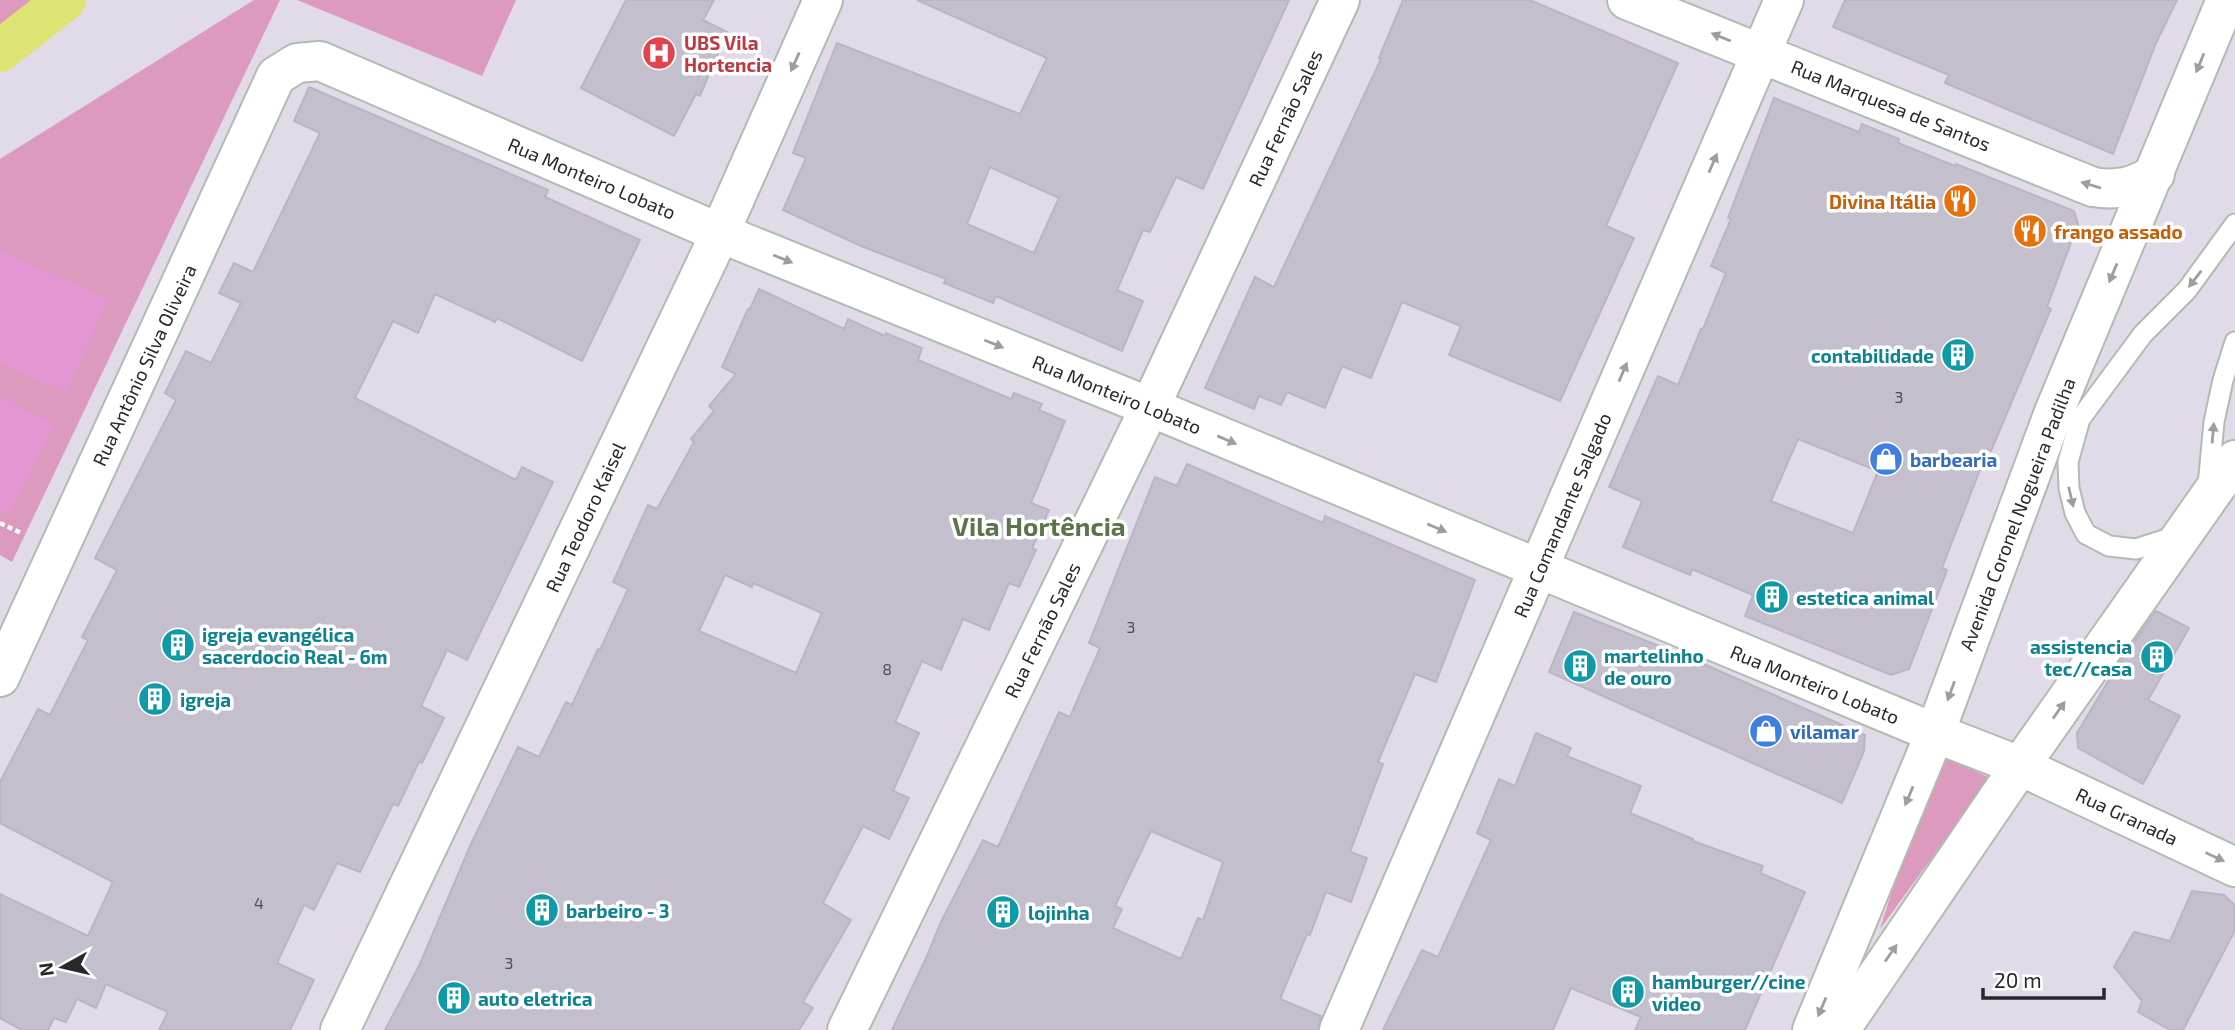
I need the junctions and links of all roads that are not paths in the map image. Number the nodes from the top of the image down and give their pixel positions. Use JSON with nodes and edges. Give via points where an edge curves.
{"nodes":[{"id":1,"x":823,"y":0,"type":"edge"},
{"id":2,"x":1340,"y":0,"type":"edge"},
{"id":3,"x":1627,"y":0,"type":"edge"},
{"id":4,"x":1784,"y":0,"type":"edge"},
{"id":5,"x":2226,"y":0,"type":"edge"},
{"id":6,"x":1761,"y":53,"type":"junction"},
{"id":7,"x":298,"y":62,"type":"joint"},
{"id":8,"x":2155,"y":174,"type":"junction"},
{"id":9,"x":2235,"y":224,"type":"edge"},
{"id":10,"x":720,"y":233,"type":"junction"},
{"id":11,"x":2235,"y":342,"type":"edge"},
{"id":12,"x":1150,"y":407,"type":"junction"},
{"id":13,"x":2076,"y":430,"type":"junction"},
{"id":14,"x":2235,"y":460,"type":"edge"},
{"id":15,"x":2207,"y":501,"type":"junction"},
{"id":16,"x":2184,"y":534,"type":"junction"},
{"id":17,"x":2000,"y":558,"type":"junction"},
{"id":18,"x":1539,"y":570,"type":"junction"},
{"id":19,"x":0,"y":677,"type":"edge"},
{"id":20,"x":1936,"y":733,"type":"junction"},
{"id":21,"x":2020,"y":766,"type":"junction"},
{"id":22,"x":2235,"y":867,"type":"edge"},
{"id":23,"x":340,"y":1030,"type":"edge"},
{"id":24,"x":847,"y":1030,"type":"edge"},
{"id":25,"x":1339,"y":1030,"type":"edge"},
{"id":26,"x":1812,"y":1030,"type":"edge"},
{"id":27,"x":1840,"y":1030,"type":"edge"}],
"edges":[{"from":1,"to":10,"type":"street","name":"Rua Teodoro Kaisel","one_way":true},
{"from":2,"to":12,"type":"street","name":"Rua Fernão Sales"},
{"from":6,"to":3,"type":"street","name":"Rua Marquesa de Santos","one_way":true},
{"from":4,"to":6,"type":"street","name":"Rua Comandante Salgado"},
{"from":5,"to":8,"type":"street","name":"Avenida Coronel Nogueira Padilha","one_way":true},
{"from":8,"to":6,"type":"street","name":"Rua Marquesa de Santos","one_way":true,"via":[[2118,190],[2093,187]]},
{"from":18,"to":6,"type":"street","name":"Rua Comandante Salgado","one_way":true},
{"from":7,"to":10,"type":"street","name":"Rua Monteiro Lobato","via":[[320,61]]},
{"from":7,"to":19,"type":"street","name":"Rua Antônio Silva Oliveira","via":[[276,76]]},
{"from":8,"to":17,"type":"street","name":"Avenida Coronel Nogueira Padilha","one_way":true,"via":[[2054,412]]},
{"from":9,"to":13,"type":"lane","one_way":true,"via":[[2187,290],[2143,334]]},
{"from":10,"to":12,"type":"street","name":"Rua Monteiro Lobato","one_way":true},
{"from":10,"to":23,"type":"street","name":"Rua Teodoro Kaisel"},
{"from":15,"to":11,"type":"lane","one_way":true,"via":[[2214,422]]},
{"from":12,"to":18,"type":"street","name":"Rua Monteiro Lobato","one_way":true},
{"from":12,"to":24,"type":"street","name":"Rua Fernão Sales"},
{"from":13,"to":16,"type":"lane","one_way":true,"via":[[2068,462],[2069,488],[2086,534],[2109,546],[2136,549]]},
{"from":13,"to":17,"type":"lane"},
{"from":14,"to":15,"type":"street"},
{"from":15,"to":16,"type":"street"},
{"from":21,"to":16,"type":"street","one_way":true},
{"from":17,"to":20,"type":"street","name":"Avenida Coronel Nogueira Padilha","one_way":true},
{"from":18,"to":20,"type":"street","name":"Rua Monteiro Lobato"},
{"from":18,"to":25,"type":"street","name":"Rua Comandante Salgado"},
{"from":20,"to":21,"type":"street","name":"Rua Monteiro Lobato"},
{"from":20,"to":26,"type":"street","name":"Avenida Coronel Nogueira Padilha","one_way":true},
{"from":21,"to":22,"type":"street","name":"Rua Granada","one_way":true},
{"from":27,"to":21,"type":"street","one_way":true}]}
